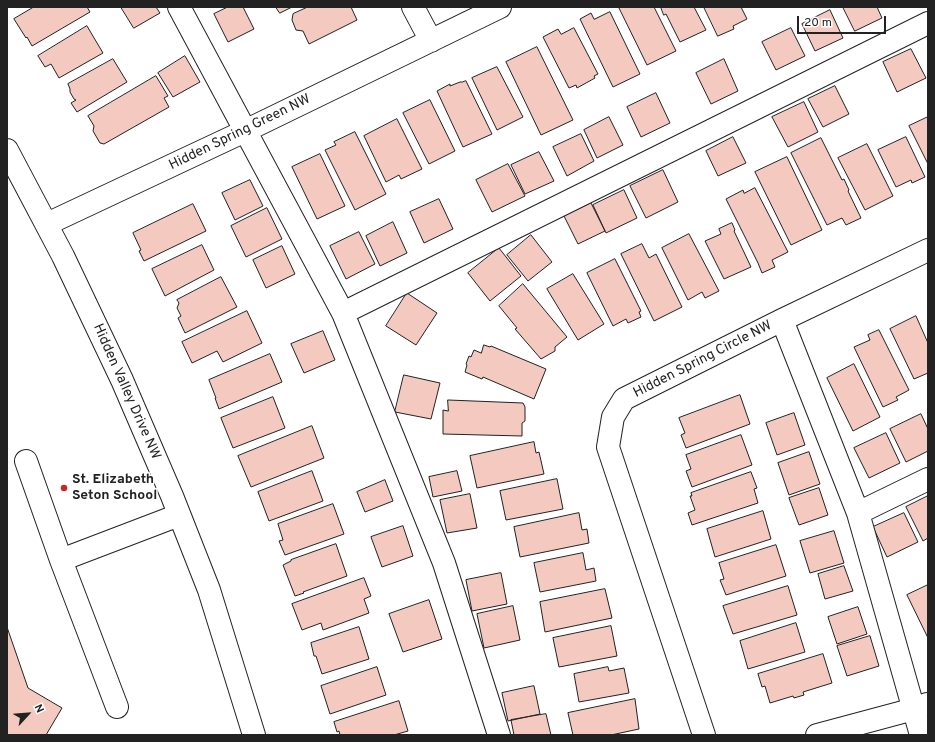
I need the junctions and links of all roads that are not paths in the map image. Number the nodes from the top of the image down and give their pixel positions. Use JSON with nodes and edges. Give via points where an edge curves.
{"nodes":[{"id":1,"x":179,"y":7,"type":"edge"},
{"id":2,"x":413,"y":7,"type":"edge"},
{"id":3,"x":500,"y":7,"type":"edge"},
{"id":4,"x":928,"y":23,"type":"edge"},
{"id":5,"x":431,"y":41,"type":"junction"},
{"id":6,"x":245,"y":131,"type":"junction"},
{"id":7,"x":7,"y":150,"type":"edge"},
{"id":8,"x":47,"y":224,"type":"junction"},
{"id":9,"x":928,"y":250,"type":"edge"},
{"id":10,"x":343,"y":313,"type":"junction"},
{"id":11,"x":782,"y":320,"type":"junction"},
{"id":12,"x":26,"y":461,"type":"dead end"},
{"id":13,"x":928,"y":479,"type":"edge"},
{"id":14,"x":858,"y":514,"type":"junction"},
{"id":15,"x":179,"y":515,"type":"junction"},
{"id":16,"x":61,"y":560,"type":"junction"},
{"id":17,"x":921,"y":706,"type":"edge"},
{"id":18,"x":117,"y":707,"type":"dead end"},
{"id":19,"x":254,"y":735,"type":"edge"},
{"id":20,"x":499,"y":735,"type":"edge"},
{"id":21,"x":704,"y":735,"type":"edge"},
{"id":22,"x":817,"y":735,"type":"edge"},
{"id":23,"x":921,"y":735,"type":"edge"}],
"edges":[{"from":1,"to":6,"type":"street"},
{"from":2,"to":5,"type":"street"},
{"from":3,"to":5,"type":"street","name":"Hidden Spring Green NW"},
{"from":4,"to":10,"type":"street"},
{"from":5,"to":6,"type":"street","name":"Hidden Spring Green NW"},
{"from":6,"to":8,"type":"street","name":"Hidden Spring Green NW"},
{"from":6,"to":10,"type":"street"},
{"from":7,"to":8,"type":"street","name":"Hidden Valley Drive NW"},
{"from":8,"to":15,"type":"street","name":"Hidden Valley Drive NW","via":[[122,380]]},
{"from":9,"to":11,"type":"street","name":"Hidden Spring Circle NW"},
{"from":10,"to":20,"type":"street","via":[[444,563]]},
{"from":11,"to":14,"type":"street"},
{"from":11,"to":21,"type":"street","name":"Hidden Spring Circle NW","via":[[624,399],[613,417],[608,447]]},
{"from":12,"to":16,"type":"street"},
{"from":13,"to":14,"type":"street"},
{"from":14,"to":17,"type":"street"},
{"from":15,"to":16,"type":"street"},
{"from":15,"to":19,"type":"street","name":"Hidden Valley Drive NW","via":[[209,590]]},
{"from":16,"to":18,"type":"street"},
{"from":17,"to":22,"type":"street"},
{"from":17,"to":23,"type":"street"}]}
